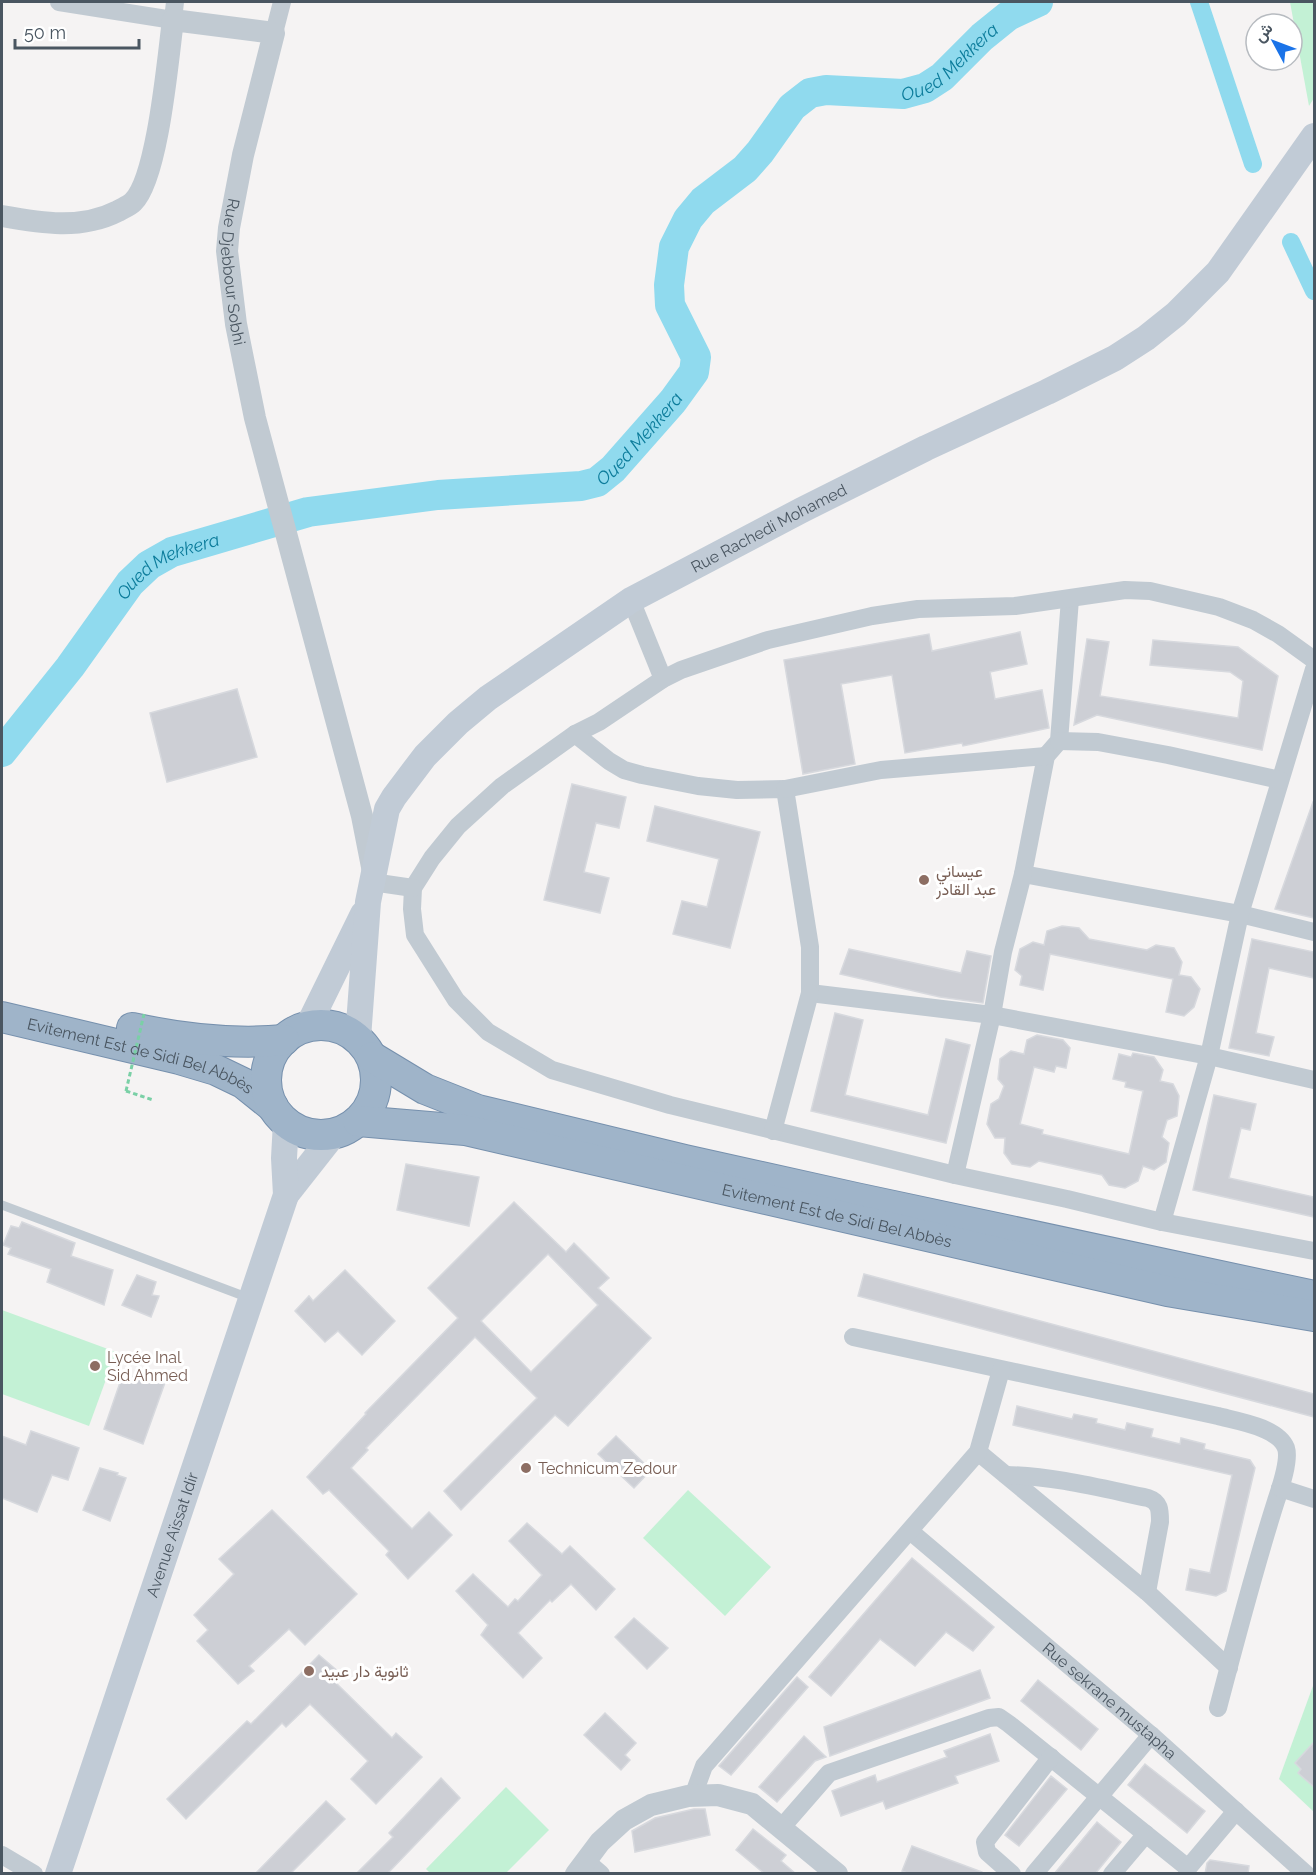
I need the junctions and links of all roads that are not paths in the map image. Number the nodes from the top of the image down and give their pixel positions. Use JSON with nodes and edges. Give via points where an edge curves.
{"nodes":[{"id":1,"x":59,"y":2,"type":"edge"},
{"id":2,"x":282,"y":2,"type":"edge"},
{"id":3,"x":174,"y":11,"type":"edge"},
{"id":4,"x":274,"y":33,"type":"junction"},
{"id":5,"x":1314,"y":136,"type":"edge"},
{"id":6,"x":2,"y":216,"type":"edge"},
{"id":7,"x":1070,"y":599,"type":"junction"},
{"id":8,"x":632,"y":600,"type":"junction"},
{"id":9,"x":1314,"y":660,"type":"edge"},
{"id":10,"x":1314,"y":669,"type":"edge"},
{"id":11,"x":663,"y":679,"type":"junction"},
{"id":12,"x":575,"y":734,"type":"junction"},
{"id":13,"x":1059,"y":741,"type":"junction"},
{"id":14,"x":1046,"y":756,"type":"junction"},
{"id":15,"x":1280,"y":780,"type":"junction"},
{"id":16,"x":784,"y":789,"type":"junction"},
{"id":17,"x":1023,"y":874,"type":"junction"},
{"id":18,"x":371,"y":886,"type":"junction"},
{"id":19,"x":414,"y":888,"type":"junction"},
{"id":20,"x":1240,"y":914,"type":"junction"},
{"id":21,"x":1314,"y":932,"type":"edge"},
{"id":22,"x":810,"y":993,"type":"junction"},
{"id":23,"x":2,"y":997,"type":"edge"},
{"id":24,"x":992,"y":1015,"type":"junction"},
{"id":25,"x":2,"y":1017,"type":"edge"},
{"id":26,"x":296,"y":1033,"type":"junction"},
{"id":27,"x":365,"y":1047,"type":"junction"},
{"id":28,"x":1209,"y":1056,"type":"junction"},
{"id":29,"x":1314,"y":1080,"type":"edge"},
{"id":30,"x":280,"y":1115,"type":"junction"},
{"id":31,"x":346,"y":1127,"type":"junction"},
{"id":32,"x":773,"y":1131,"type":"junction"},
{"id":33,"x":955,"y":1175,"type":"junction"},
{"id":34,"x":286,"y":1195,"type":"junction"},
{"id":35,"x":2,"y":1205,"type":"edge"},
{"id":36,"x":1162,"y":1222,"type":"junction"},
{"id":37,"x":1314,"y":1251,"type":"edge"},
{"id":38,"x":1314,"y":1296,"type":"edge"},
{"id":39,"x":252,"y":1299,"type":"junction"},
{"id":40,"x":1314,"y":1316,"type":"edge"},
{"id":41,"x":853,"y":1337,"type":"dead end"},
{"id":42,"x":1001,"y":1370,"type":"junction"},
{"id":43,"x":978,"y":1452,"type":"junction"},
{"id":44,"x":1006,"y":1475,"type":"junction"},
{"id":45,"x":1280,"y":1488,"type":"junction"},
{"id":46,"x":1314,"y":1498,"type":"edge"},
{"id":47,"x":910,"y":1531,"type":"junction"},
{"id":48,"x":1147,"y":1592,"type":"junction"},
{"id":49,"x":1229,"y":1668,"type":"junction"},
{"id":50,"x":1218,"y":1708,"type":"dead end"},
{"id":51,"x":1151,"y":1735,"type":"junction"},
{"id":52,"x":1051,"y":1758,"type":"junction"},
{"id":53,"x":693,"y":1796,"type":"junction"},
{"id":54,"x":1099,"y":1796,"type":"junction"},
{"id":55,"x":1236,"y":1811,"type":"junction"},
{"id":56,"x":782,"y":1827,"type":"junction"},
{"id":57,"x":1146,"y":1834,"type":"junction"},
{"id":58,"x":2,"y":1855,"type":"edge"},
{"id":59,"x":588,"y":1869,"type":"edge"},
{"id":60,"x":1188,"y":1871,"type":"edge"},
{"id":61,"x":54,"y":1873,"type":"edge"},
{"id":62,"x":837,"y":1874,"type":"edge"},
{"id":63,"x":1012,"y":1874,"type":"edge"},
{"id":64,"x":1034,"y":1874,"type":"edge"},
{"id":65,"x":1112,"y":1874,"type":"edge"},
{"id":66,"x":1306,"y":1874,"type":"edge"}],
"edges":[{"from":1,"to":3,"type":"street"},
{"from":2,"to":4,"type":"street","name":"Rue Djebbour Sobhi"},
{"from":3,"to":4,"type":"street"},
{"from":3,"to":6,"type":"street","via":[[159,122],[147,176],[134,202],[94,221],[77,224]]},
{"from":4,"to":18,"type":"street","name":"Rue Djebbour Sobhi","via":[[243,155],[227,251],[247,384],[362,816]]},
{"from":5,"to":8,"type":"main road","name":"Rue Rachedi Mohamed","via":[[1218,272],[1146,338],[1116,358],[854,484]]},
{"from":7,"to":9,"type":"street","via":[[1125,590],[1180,597],[1252,620]]},
{"from":7,"to":11,"type":"street","via":[[1015,606],[918,609],[872,616],[768,640]]},
{"from":7,"to":13,"type":"street"},
{"from":8,"to":11,"type":"street"},
{"from":8,"to":18,"type":"main road","name":"Rue Rachedi Mohamed","via":[[488,698],[425,756],[387,809]]},
{"from":10,"to":15,"type":"street"},
{"from":11,"to":12,"type":"street"},
{"from":12,"to":16,"type":"street","via":[[609,761],[642,775],[727,789]]},
{"from":12,"to":19,"type":"street","via":[[502,786],[458,826]]},
{"from":13,"to":14,"type":"street"},
{"from":13,"to":15,"type":"street","via":[[1098,742]]},
{"from":14,"to":16,"type":"street","via":[[881,770]]},
{"from":14,"to":17,"type":"street"},
{"from":15,"to":20,"type":"street"},
{"from":16,"to":22,"type":"street","via":[[810,947]]},
{"from":17,"to":20,"type":"street"},
{"from":17,"to":24,"type":"street"},
{"from":18,"to":19,"type":"street"},
{"from":18,"to":26,"type":"main road"},
{"from":18,"to":27,"type":"main road"},
{"from":19,"to":32,"type":"street","via":[[415,936],[456,1000],[488,1032],[552,1070]]},
{"from":20,"to":21,"type":"street"},
{"from":20,"to":28,"type":"street"},
{"from":22,"to":24,"type":"street"},
{"from":22,"to":32,"type":"street"},
{"from":23,"to":26,"type":"highway","name":"Evitement Est de Sidi Bel Abbès","via":[[204,1041],[244,1043]]},
{"from":24,"to":28,"type":"street"},
{"from":24,"to":33,"type":"street"},
{"from":25,"to":30,"type":"highway","name":"Evitement Est de Sidi Bel Abbès","via":[[216,1070],[243,1083]]},
{"from":26,"to":27,"type":"highway","via":[[329,1025],[340,1027]]},
{"from":26,"to":30,"type":"highway","via":[[276,1049],[267,1072],[266,1084]]},
{"from":27,"to":31,"type":"highway","via":[[376,1071],[377,1085],[370,1104]]},
{"from":27,"to":38,"type":"highway","name":"Evitement Est de Sidi Bel Abbès","via":[[425,1089],[478,1110],[855,1198]]},
{"from":28,"to":29,"type":"street"},
{"from":28,"to":36,"type":"street"},
{"from":30,"to":31,"type":"highway","via":[[305,1133],[316,1135]]},
{"from":30,"to":34,"type":"main road"},
{"from":31,"to":34,"type":"main road"},
{"from":31,"to":40,"type":"highway","name":"Evitement Est de Sidi Bel Abbès","via":[[465,1130],[1167,1291]]},
{"from":32,"to":33,"type":"street"},
{"from":33,"to":36,"type":"street"},
{"from":34,"to":39,"type":"main road","name":"Avenue Aïssat Idir"},
{"from":35,"to":39,"type":"lane"},
{"from":36,"to":37,"type":"street"},
{"from":39,"to":61,"type":"main road","name":"Avenue Aïssat Idir"},
{"from":41,"to":42,"type":"street"},
{"from":42,"to":43,"type":"street"},
{"from":42,"to":45,"type":"street","via":[[1260,1427],[1280,1438],[1285,1446],[1287,1455]]},
{"from":43,"to":44,"type":"street"},
{"from":43,"to":47,"type":"street"},
{"from":44,"to":48,"type":"street"},
{"from":44,"to":48,"type":"street","via":[[1057,1479],[1156,1502],[1160,1522]]},
{"from":45,"to":46,"type":"street"},
{"from":45,"to":49,"type":"street","via":[[1255,1565]]},
{"from":47,"to":51,"type":"street","name":"Rue sekrane mustapha"},
{"from":47,"to":53,"type":"street","via":[[704,1766]]},
{"from":48,"to":49,"type":"street"},
{"from":49,"to":50,"type":"street"},
{"from":51,"to":54,"type":"street"},
{"from":51,"to":55,"type":"street","name":"Rue sekrane mustapha"},
{"from":52,"to":54,"type":"street"},
{"from":52,"to":56,"type":"street","via":[[1003,1719],[989,1718],[829,1773]]},
{"from":52,"to":63,"type":"street","via":[[985,1842],[987,1852]]},
{"from":53,"to":56,"type":"street","via":[[718,1795],[752,1804]]},
{"from":53,"to":59,"type":"street","via":[[651,1805],[624,1820],[600,1842]]},
{"from":54,"to":57,"type":"street"},
{"from":54,"to":64,"type":"street"},
{"from":55,"to":60,"type":"street"},
{"from":55,"to":66,"type":"street","name":"Rue sekrane mustapha"},
{"from":56,"to":62,"type":"street"},
{"from":57,"to":60,"type":"street"},
{"from":57,"to":65,"type":"street"},
{"from":58,"to":61,"type":"street"}]}
